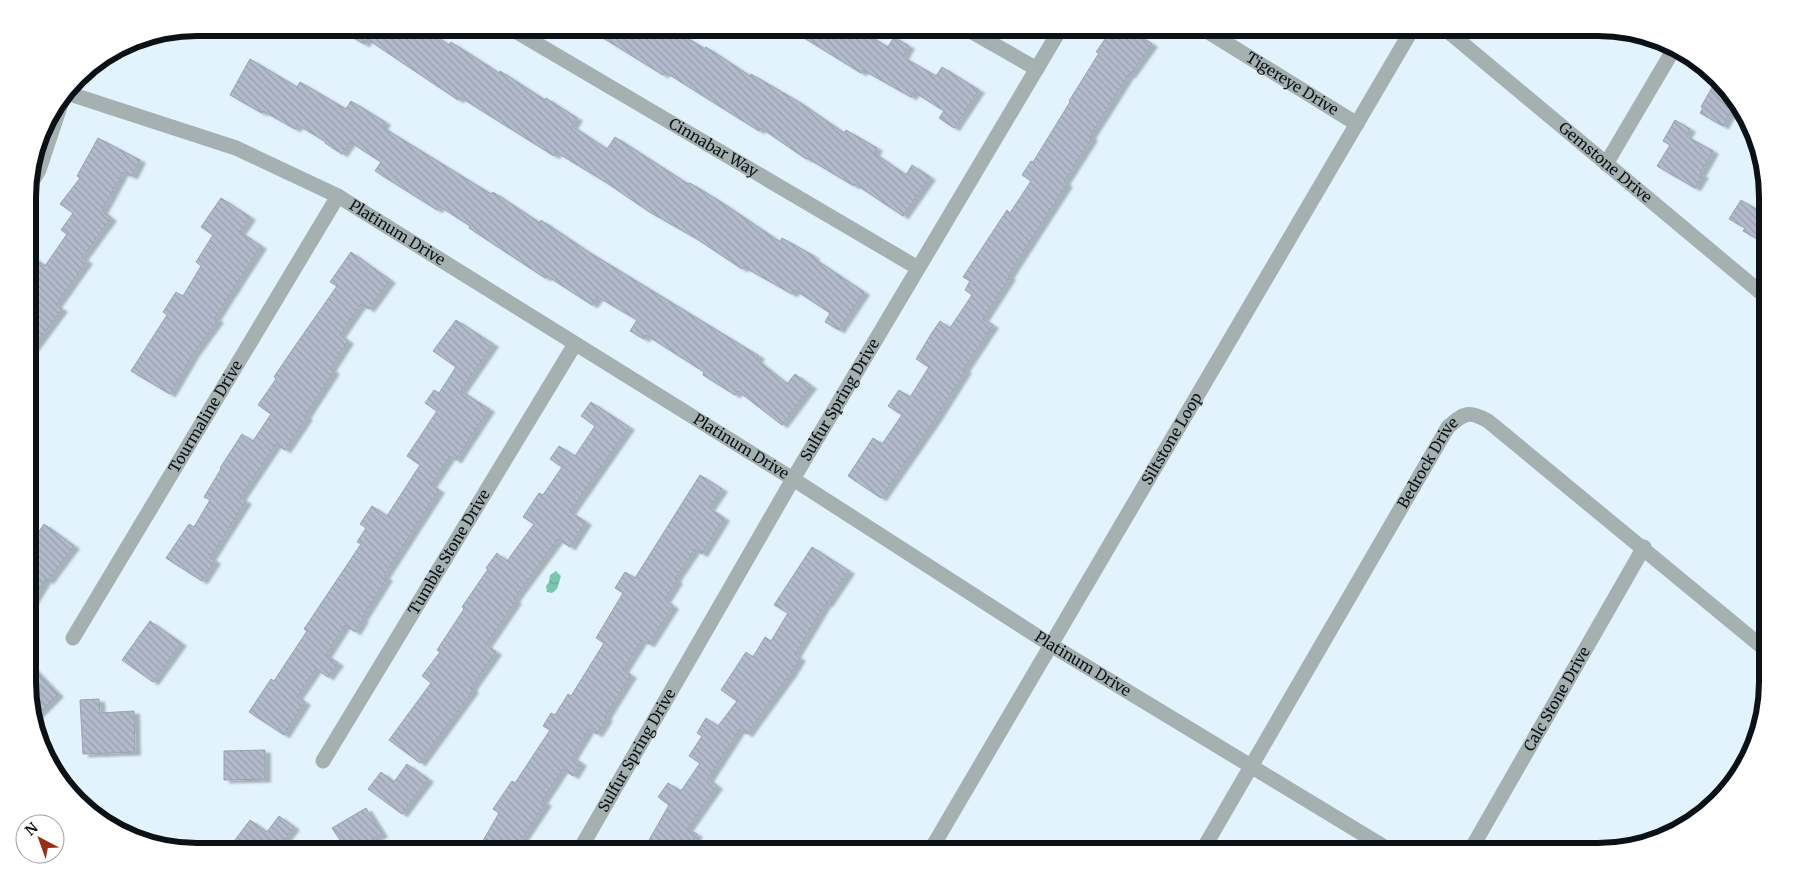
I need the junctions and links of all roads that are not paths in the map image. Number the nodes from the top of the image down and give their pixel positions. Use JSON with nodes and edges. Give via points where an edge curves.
{"nodes":[{"id":1,"x":980,"y":36,"type":"edge"},
{"id":2,"x":1056,"y":36,"type":"edge"},
{"id":3,"x":1215,"y":36,"type":"edge"},
{"id":4,"x":1409,"y":36,"type":"edge"},
{"id":5,"x":1454,"y":36,"type":"edge"},
{"id":6,"x":525,"y":37,"type":"edge"},
{"id":7,"x":1671,"y":54,"type":"edge"},
{"id":8,"x":1037,"y":69,"type":"junction"},
{"id":9,"x":73,"y":95,"type":"edge"},
{"id":10,"x":55,"y":123,"type":"edge"},
{"id":11,"x":1357,"y":124,"type":"junction"},
{"id":12,"x":1606,"y":164,"type":"junction"},
{"id":13,"x":40,"y":168,"type":"edge"},
{"id":14,"x":338,"y":196,"type":"junction"},
{"id":15,"x":918,"y":268,"type":"junction"},
{"id":16,"x":1759,"y":292,"type":"edge"},
{"id":17,"x":575,"y":344,"type":"junction"},
{"id":18,"x":793,"y":479,"type":"junction"},
{"id":19,"x":1644,"y":548,"type":"junction"},
{"id":20,"x":73,"y":638,"type":"dead end"},
{"id":21,"x":1759,"y":644,"type":"edge"},
{"id":22,"x":1051,"y":645,"type":"junction"},
{"id":23,"x":322,"y":761,"type":"dead end"},
{"id":24,"x":1252,"y":768,"type":"junction"},
{"id":25,"x":935,"y":842,"type":"edge"},
{"id":26,"x":1207,"y":842,"type":"edge"},
{"id":27,"x":1376,"y":842,"type":"edge"},
{"id":28,"x":1475,"y":842,"type":"edge"},
{"id":29,"x":583,"y":843,"type":"edge"}],
"edges":[{"from":1,"to":8,"type":"street"},
{"from":2,"to":8,"type":"street","name":"Sulfur Spring Drive"},
{"from":3,"to":11,"type":"street","name":"Tigereye Drive"},
{"from":4,"to":11,"type":"street","name":"Siltstone Loop"},
{"from":5,"to":12,"type":"street","name":"Gemstone Drive"},
{"from":6,"to":15,"type":"street","name":"Cinnabar Way"},
{"from":7,"to":12,"type":"street"},
{"from":8,"to":15,"type":"street","name":"Sulfur Spring Drive"},
{"from":9,"to":14,"type":"street","name":"Platinum Drive","via":[[236,148]]},
{"from":10,"to":13,"type":"street"},
{"from":11,"to":22,"type":"street","name":"Siltstone Loop"},
{"from":12,"to":16,"type":"street","name":"Gemstone Drive"},
{"from":14,"to":17,"type":"street","name":"Platinum Drive"},
{"from":14,"to":20,"type":"street","name":"Tourmaline Drive"},
{"from":15,"to":18,"type":"street","name":"Sulfur Spring Drive"},
{"from":17,"to":18,"type":"street","name":"Platinum Drive"},
{"from":17,"to":23,"type":"street","name":"Tumble Stone Drive"},
{"from":18,"to":22,"type":"street","name":"Platinum Drive"},
{"from":18,"to":29,"type":"street","name":"Sulfur Spring Drive"},
{"from":19,"to":21,"type":"street","name":"Bedrock Drive"},
{"from":19,"to":24,"type":"street","name":"Bedrock Drive","via":[[1488,421],[1475,414],[1462,415],[1448,427]]},
{"from":19,"to":28,"type":"street","name":"Calc Stone Drive"},
{"from":22,"to":24,"type":"street","name":"Platinum Drive"},
{"from":22,"to":25,"type":"street","name":"Siltstone Loop"},
{"from":24,"to":26,"type":"street","name":"Bedrock Drive"},
{"from":24,"to":27,"type":"street","name":"Platinum Drive"}]}
